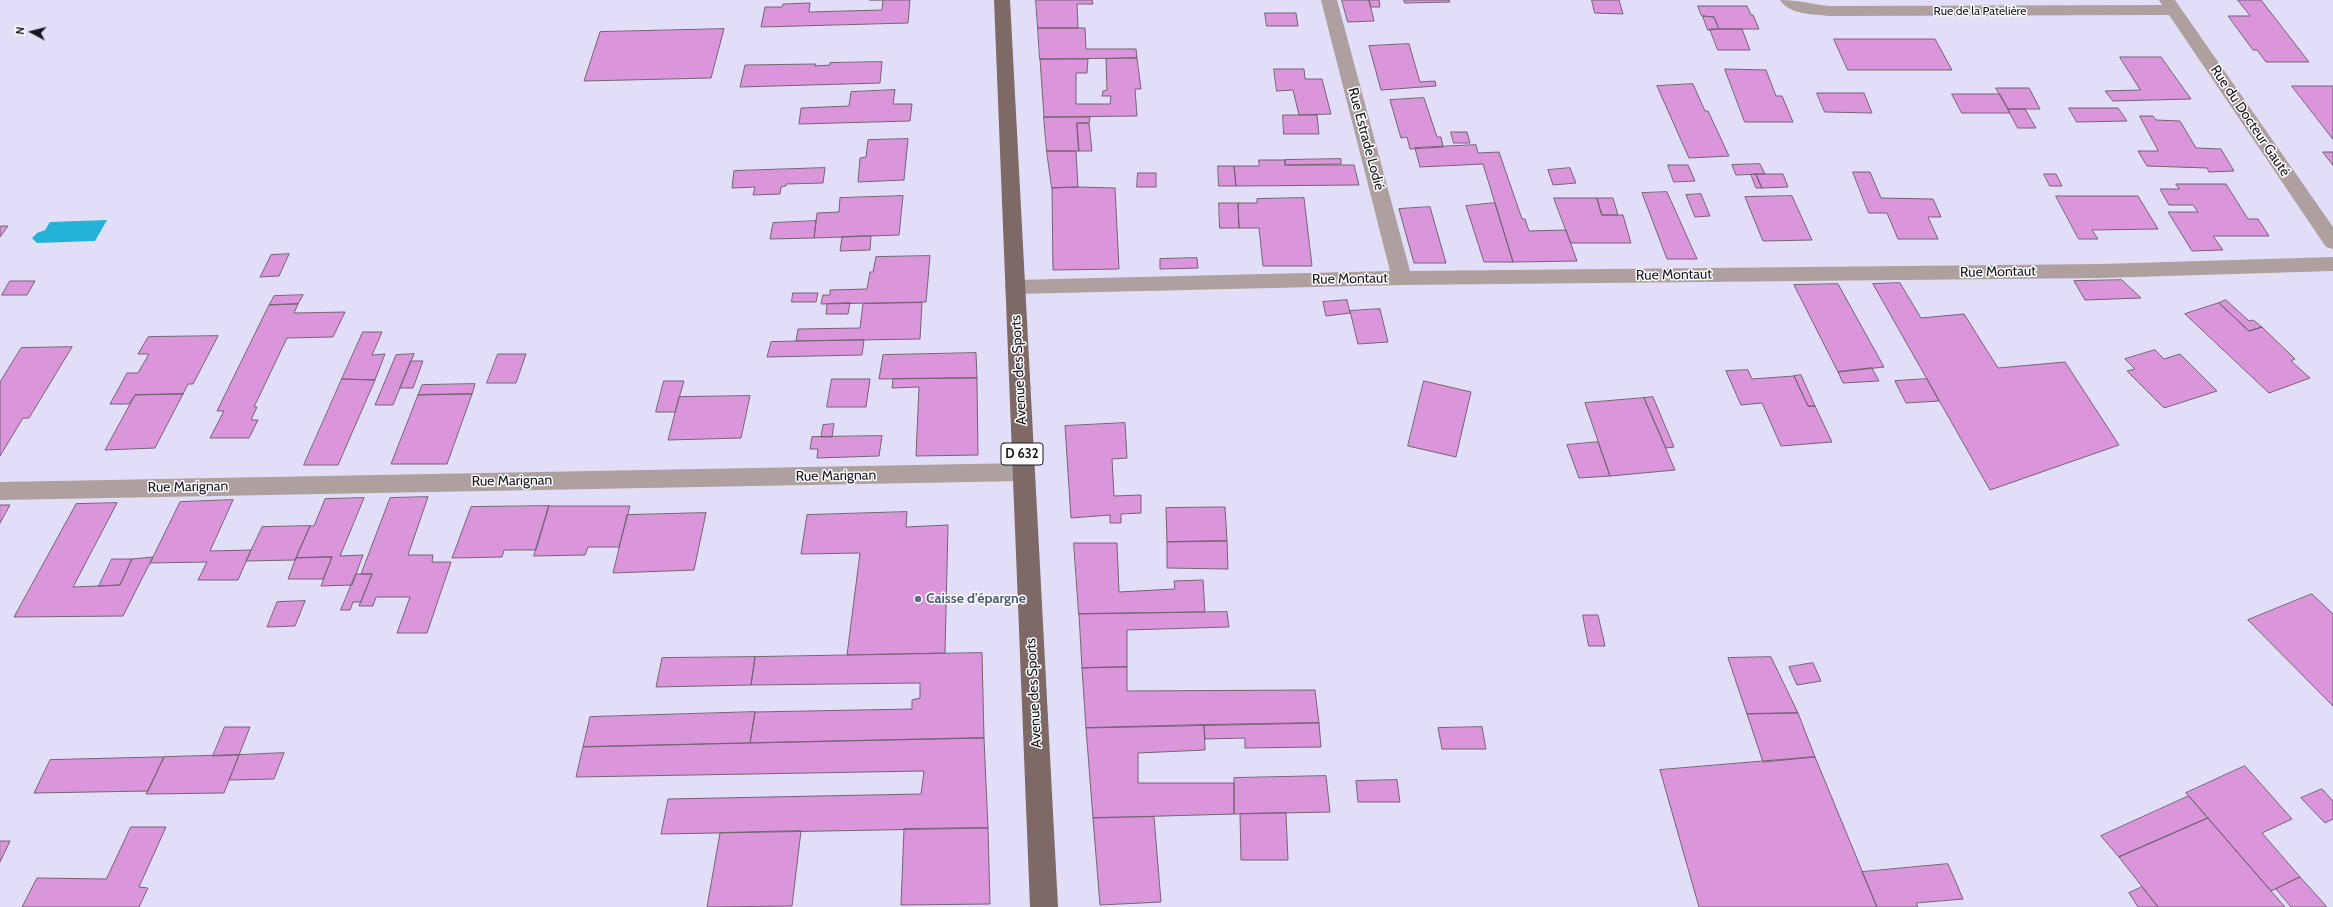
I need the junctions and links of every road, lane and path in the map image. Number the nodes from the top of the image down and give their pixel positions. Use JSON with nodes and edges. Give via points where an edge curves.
{"nodes":[{"id":1,"x":1002,"y":0,"type":"edge"},
{"id":2,"x":1330,"y":0,"type":"edge"},
{"id":3,"x":1788,"y":0,"type":"edge"},
{"id":4,"x":2171,"y":5,"type":"edge"},
{"id":5,"x":2333,"y":242,"type":"edge"},
{"id":6,"x":2333,"y":264,"type":"edge"},
{"id":7,"x":1402,"y":278,"type":"junction"},
{"id":8,"x":1015,"y":286,"type":"junction"},
{"id":9,"x":1023,"y":472,"type":"junction"},
{"id":10,"x":0,"y":491,"type":"edge"},
{"id":11,"x":1044,"y":907,"type":"edge"}],
"edges":[{"from":1,"to":8,"type":"main road","name":"Avenue des Sports","number":"D 632"},
{"from":2,"to":7,"type":"street","name":"Rue Estrade Lodié"},
{"from":3,"to":4,"type":"street","name":"Rue de la Patelière","via":[[1803,8],[1829,11]]},
{"from":4,"to":5,"type":"street","name":"Rue du Docteur Gauté"},
{"from":6,"to":7,"type":"street","name":"Rue Montaut","via":[[2102,271]]},
{"from":7,"to":8,"type":"street","name":"Rue Montaut"},
{"from":8,"to":9,"type":"main road","name":"Avenue des Sports","number":"D 632"},
{"from":9,"to":10,"type":"street","name":"Rue Marignan"},
{"from":9,"to":11,"type":"main road","name":"Avenue des Sports","number":"D 632"}]}
